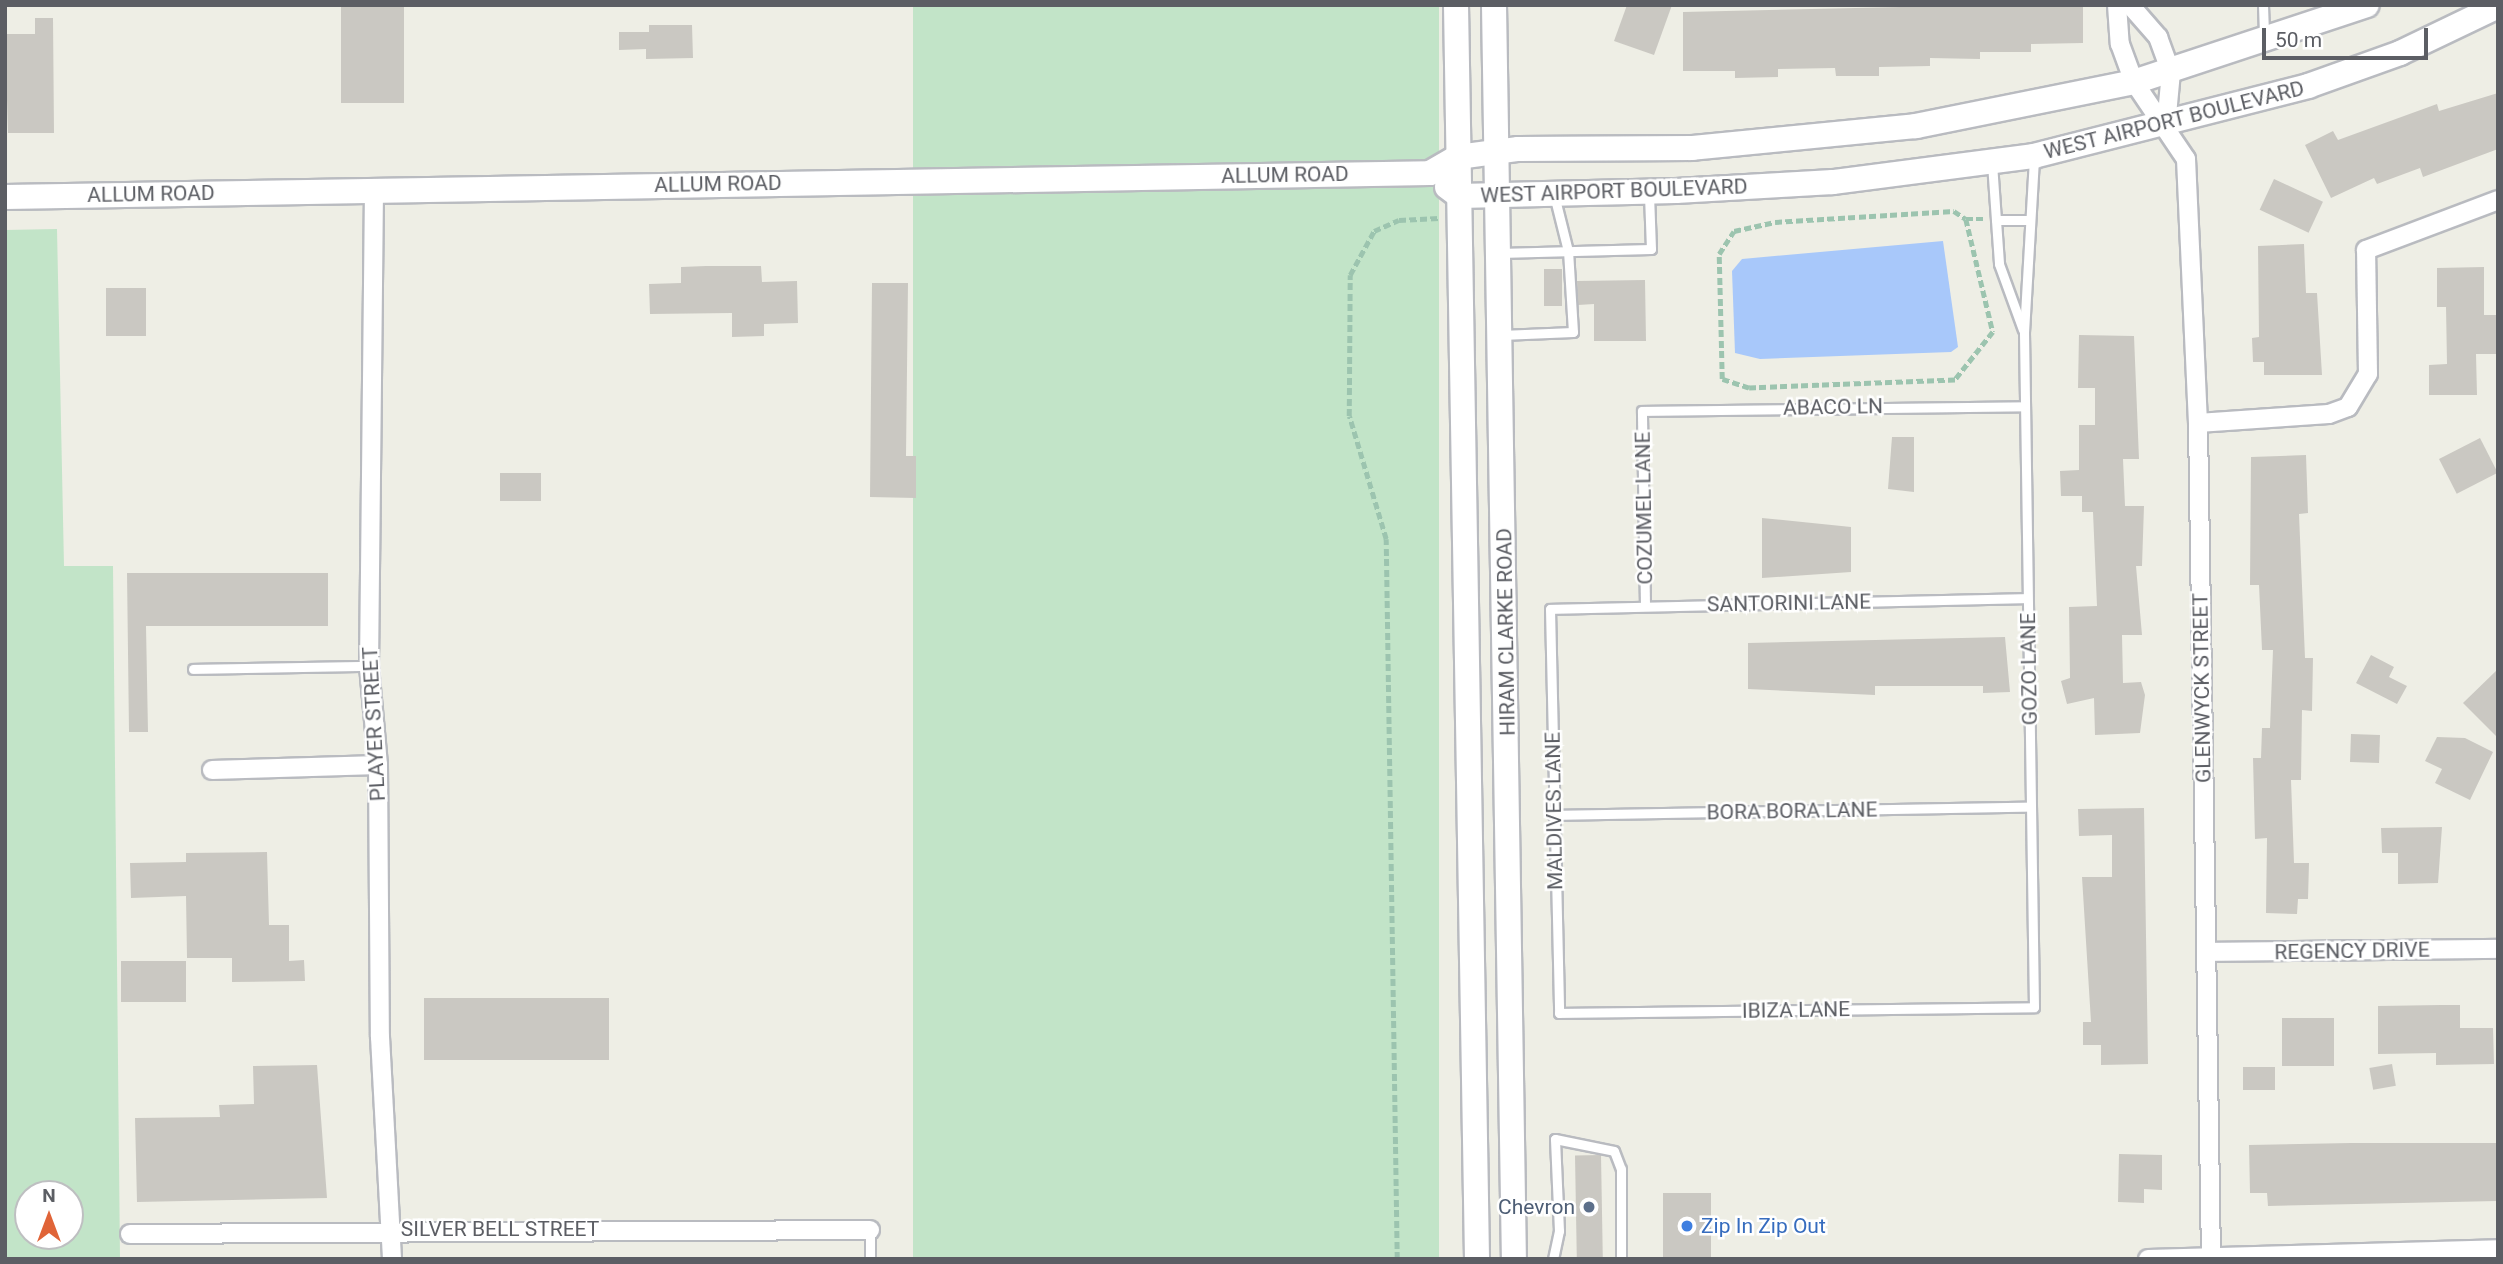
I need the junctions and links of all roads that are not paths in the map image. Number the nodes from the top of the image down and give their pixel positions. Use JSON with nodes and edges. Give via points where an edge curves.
{"nodes":[{"id":1,"x":1456,"y":5,"type":"edge"},
{"id":2,"x":1494,"y":5,"type":"edge"},
{"id":3,"x":2117,"y":5,"type":"edge"},
{"id":4,"x":2130,"y":5,"type":"edge"},
{"id":5,"x":2263,"y":5,"type":"edge"},
{"id":6,"x":2367,"y":5,"type":"edge"},
{"id":7,"x":2498,"y":6,"type":"edge"},
{"id":8,"x":2264,"y":44,"type":"junction"},
{"id":9,"x":2171,"y":72,"type":"junction"},
{"id":10,"x":2134,"y":82,"type":"junction"},
{"id":11,"x":2166,"y":127,"type":"junction"},
{"id":12,"x":1496,"y":152,"type":"junction"},
{"id":13,"x":2034,"y":156,"type":"junction"},
{"id":14,"x":1458,"y":157,"type":"junction"},
{"id":15,"x":1992,"y":162,"type":"junction"},
{"id":16,"x":1430,"y":173,"type":"junction"},
{"id":17,"x":374,"y":189,"type":"junction"},
{"id":18,"x":1649,"y":192,"type":"junction"},
{"id":19,"x":1553,"y":194,"type":"junction"},
{"id":20,"x":1497,"y":195,"type":"junction"},
{"id":21,"x":5,"y":197,"type":"edge"},
{"id":22,"x":1459,"y":197,"type":"junction"},
{"id":23,"x":2498,"y":200,"type":"edge"},
{"id":24,"x":1996,"y":220,"type":"junction"},
{"id":25,"x":2030,"y":220,"type":"junction"},
{"id":26,"x":1568,"y":251,"type":"junction"},
{"id":27,"x":1497,"y":253,"type":"junction"},
{"id":28,"x":2024,"y":332,"type":"junction"},
{"id":29,"x":1499,"y":335,"type":"junction"},
{"id":30,"x":2025,"y":406,"type":"junction"},
{"id":31,"x":1642,"y":411,"type":"joint"},
{"id":32,"x":2198,"y":424,"type":"junction"},
{"id":33,"x":1465,"y":555,"type":"junction"},
{"id":34,"x":1504,"y":555,"type":"junction"},
{"id":35,"x":2028,"y":598,"type":"junction"},
{"id":36,"x":1645,"y":606,"type":"junction"},
{"id":37,"x":1550,"y":609,"type":"joint"},
{"id":38,"x":369,"y":666,"type":"junction"},
{"id":39,"x":193,"y":669,"type":"dead end"},
{"id":40,"x":378,"y":765,"type":"junction"},
{"id":41,"x":212,"y":770,"type":"dead end"},
{"id":42,"x":2031,"y":807,"type":"junction"},
{"id":43,"x":1553,"y":815,"type":"junction"},
{"id":44,"x":1510,"y":837,"type":"junction"},
{"id":45,"x":1470,"y":838,"type":"junction"},
{"id":46,"x":2498,"y":949,"type":"edge"},
{"id":47,"x":2207,"y":952,"type":"junction"},
{"id":48,"x":2034,"y":1007,"type":"joint"},
{"id":49,"x":1559,"y":1013,"type":"joint"},
{"id":50,"x":1475,"y":1124,"type":"junction"},
{"id":51,"x":1514,"y":1126,"type":"junction"},
{"id":52,"x":388,"y":1229,"type":"junction"},
{"id":53,"x":870,"y":1230,"type":"joint"},
{"id":54,"x":130,"y":1234,"type":"dead end"},
{"id":55,"x":2498,"y":1250,"type":"edge"},
{"id":56,"x":2211,"y":1256,"type":"junction"},
{"id":57,"x":2312,"y":1256,"type":"edge"},
{"id":58,"x":392,"y":1259,"type":"edge"},
{"id":59,"x":870,"y":1259,"type":"edge"},
{"id":60,"x":1477,"y":1259,"type":"edge"},
{"id":61,"x":1514,"y":1259,"type":"edge"},
{"id":62,"x":1553,"y":1259,"type":"edge"},
{"id":63,"x":1621,"y":1259,"type":"edge"},
{"id":64,"x":2148,"y":1259,"type":"edge"}],
"edges":[{"from":1,"to":14,"type":"main road","name":"HIRAM CLARKE ROAD"},
{"from":2,"to":12,"type":"main road","name":"HIRAM CLARKE ROAD"},
{"from":3,"to":10,"type":"street","name":"GLENWYCK STREET","via":[[2120,44]]},
{"from":4,"to":9,"type":"street","via":[[2158,37]]},
{"from":5,"to":8,"type":"lane"},
{"from":6,"to":8,"type":"main road","name":"WEST AIRPORT BOULEVARD"},
{"from":7,"to":11,"type":"main road","name":"WEST AIRPORT BOULEVARD","via":[[2331,78]]},
{"from":8,"to":9,"type":"main road","name":"WEST AIRPORT BOULEVARD"},
{"from":9,"to":10,"type":"main road","name":"WEST AIRPORT BOULEVARD"},
{"from":9,"to":11,"type":"street"},
{"from":10,"to":11,"type":"street","name":"GLENWYCK STREET"},
{"from":10,"to":12,"type":"main road","name":"WEST AIRPORT BOULEVARD","via":[[1828,139]]},
{"from":11,"to":13,"type":"main road","name":"WEST AIRPORT BOULEVARD"},
{"from":11,"to":32,"type":"street","name":"GLENWYCK STREET","via":[[2186,159]]},
{"from":12,"to":14,"type":"main road","name":"WEST AIRPORT BOULEVARD"},
{"from":12,"to":20,"type":"main road","name":"HIRAM CLARKE ROAD"},
{"from":13,"to":15,"type":"main road","name":"WEST AIRPORT BOULEVARD"},
{"from":13,"to":25,"type":"lane","name":"GOZO LANE"},
{"from":14,"to":16,"type":"main road","name":"ALLUM ROAD"},
{"from":14,"to":22,"type":"main road","name":"HIRAM CLARKE ROAD"},
{"from":15,"to":18,"type":"main road","name":"WEST AIRPORT BOULEVARD","via":[[1833,182]]},
{"from":15,"to":24,"type":"lane"},
{"from":16,"to":17,"type":"main road","name":"ALLUM ROAD"},
{"from":16,"to":22,"type":"main road"},
{"from":17,"to":21,"type":"main road","name":"ALLUM ROAD"},
{"from":17,"to":38,"type":"street","name":"PLAYER STREET"},
{"from":18,"to":19,"type":"main road","name":"WEST AIRPORT BOULEVARD"},
{"from":18,"to":26,"type":"lane","via":[[1651,249]]},
{"from":19,"to":20,"type":"main road","name":"WEST AIRPORT BOULEVARD"},
{"from":19,"to":26,"type":"lane"},
{"from":20,"to":22,"type":"main road","name":"WEST AIRPORT BOULEVARD"},
{"from":20,"to":27,"type":"main road","name":"HIRAM CLARKE ROAD"},
{"from":22,"to":33,"type":"main road","name":"HIRAM CLARKE ROAD"},
{"from":23,"to":32,"type":"street","via":[[2366,250],[2368,374],[2356,401],[2329,414]]},
{"from":24,"to":25,"type":"lane"},
{"from":24,"to":28,"type":"lane","via":[[1999,264]]},
{"from":25,"to":28,"type":"lane","name":"GOZO LANE"},
{"from":26,"to":27,"type":"lane"},
{"from":26,"to":29,"type":"lane","via":[[1573,332]]},
{"from":27,"to":29,"type":"main road","name":"HIRAM CLARKE ROAD"},
{"from":28,"to":30,"type":"lane","name":"GOZO LANE"},
{"from":29,"to":34,"type":"main road","name":"HIRAM CLARKE ROAD"},
{"from":30,"to":31,"type":"lane","name":"ABACO LN"},
{"from":30,"to":35,"type":"lane","name":"GOZO LANE"},
{"from":31,"to":36,"type":"lane","name":"COZUMEL LANE"},
{"from":32,"to":47,"type":"street","name":"GLENWYCK STREET"},
{"from":33,"to":34,"type":"main road"},
{"from":33,"to":45,"type":"main road","name":"HIRAM CLARKE ROAD"},
{"from":34,"to":44,"type":"main road","name":"HIRAM CLARKE ROAD"},
{"from":35,"to":36,"type":"lane","name":"SANTORINI LANE"},
{"from":35,"to":42,"type":"lane","name":"GOZO LANE"},
{"from":36,"to":37,"type":"lane","name":"SANTORINI LANE"},
{"from":37,"to":43,"type":"lane","name":"MALDIVES LANE"},
{"from":38,"to":39,"type":"lane"},
{"from":38,"to":40,"type":"street","name":"PLAYER STREET"},
{"from":40,"to":41,"type":"street"},
{"from":40,"to":52,"type":"street","name":"PLAYER STREET"},
{"from":42,"to":43,"type":"lane","name":"BORA BORA LANE"},
{"from":42,"to":48,"type":"lane","name":"GOZO LANE"},
{"from":43,"to":49,"type":"lane","name":"MALDIVES LANE"},
{"from":44,"to":45,"type":"main road"},
{"from":44,"to":51,"type":"main road","name":"HIRAM CLARKE ROAD"},
{"from":45,"to":50,"type":"main road","name":"HIRAM CLARKE ROAD"},
{"from":46,"to":47,"type":"street","name":"REGENCY DRIVE"},
{"from":47,"to":56,"type":"street","name":"GLENWYCK STREET"},
{"from":48,"to":49,"type":"lane","name":"IBIZA LANE"},
{"from":50,"to":51,"type":"main road"},
{"from":50,"to":60,"type":"main road","name":"HIRAM CLARKE ROAD"},
{"from":51,"to":61,"type":"main road","name":"HIRAM CLARKE ROAD"},
{"from":52,"to":53,"type":"street","name":"SILVER BELL STREET"},
{"from":52,"to":54,"type":"street","name":"SILVER BELL STREET"},
{"from":52,"to":58,"type":"street","name":"PLAYER STREET"},
{"from":53,"to":59,"type":"lane"},
{"from":55,"to":57,"type":"street"},
{"from":56,"to":57,"type":"street"},
{"from":56,"to":64,"type":"street"},
{"from":62,"to":63,"type":"lane","via":[[1559,1231],[1555,1139],[1614,1151],[1621,1169]]}]}
